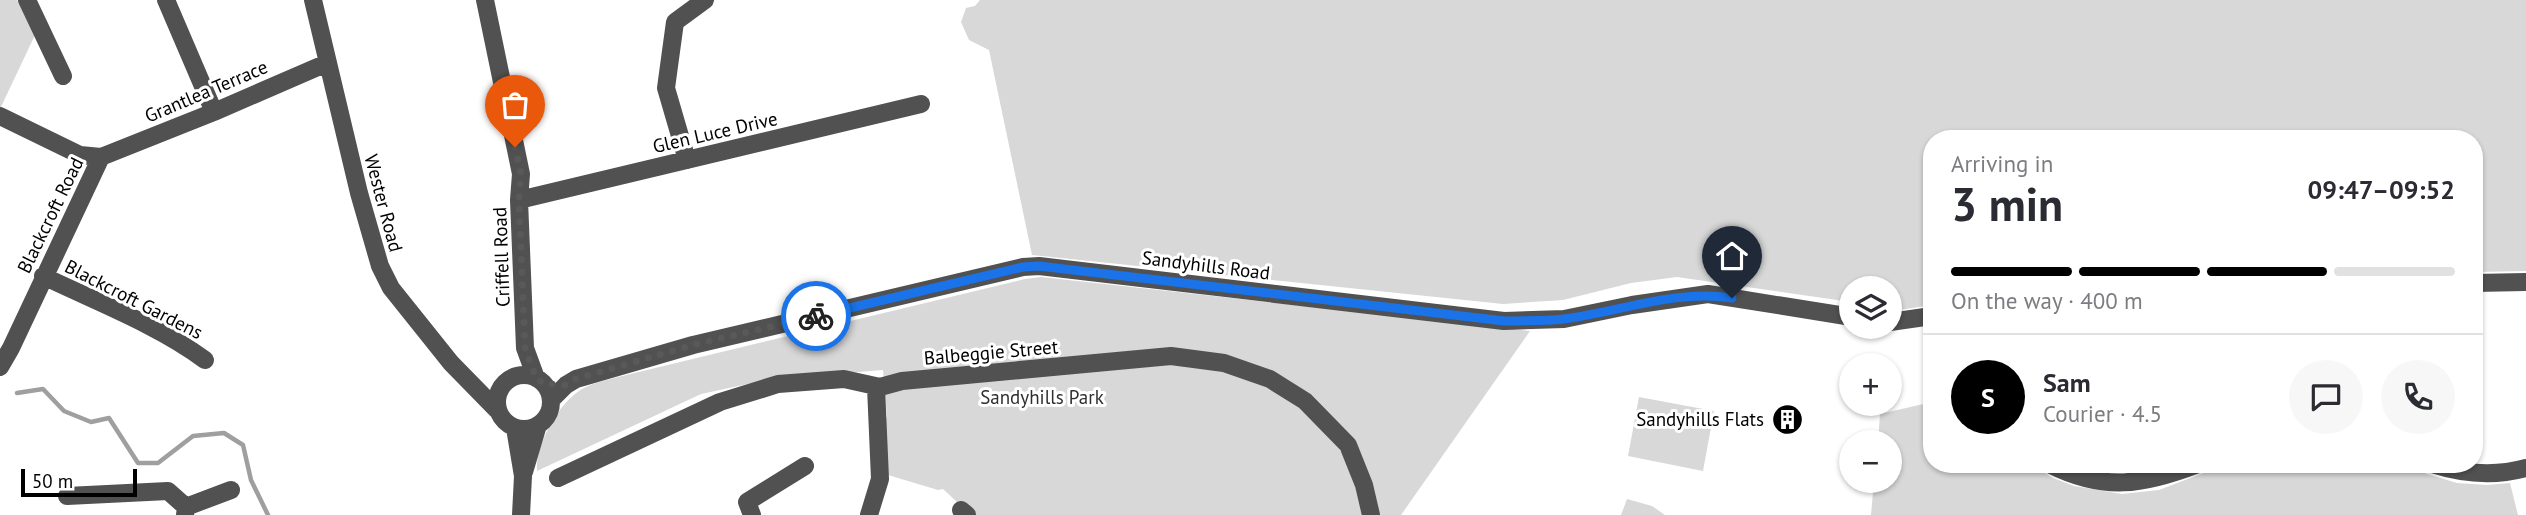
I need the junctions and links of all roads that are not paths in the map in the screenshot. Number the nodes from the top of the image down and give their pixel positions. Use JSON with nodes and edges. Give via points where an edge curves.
{"nodes":[{"id":1,"x":27,"y":0,"type":"edge"},
{"id":2,"x":166,"y":0,"type":"edge"},
{"id":3,"x":313,"y":0,"type":"edge"},
{"id":4,"x":485,"y":0,"type":"edge"},
{"id":5,"x":705,"y":0,"type":"edge"},
{"id":6,"x":327,"y":63,"type":"junction"},
{"id":7,"x":63,"y":76,"type":"dead end"},
{"id":8,"x":920,"y":104,"type":"dead end"},
{"id":9,"x":214,"y":112,"type":"junction"},
{"id":10,"x":0,"y":116,"type":"edge"},
{"id":11,"x":102,"y":157,"type":"junction"},
{"id":12,"x":687,"y":160,"type":"junction"},
{"id":13,"x":519,"y":200,"type":"junction"},
{"id":14,"x":43,"y":276,"type":"junction"},
{"id":15,"x":2526,"y":282,"type":"edge"},
{"id":16,"x":2483,"y":283,"type":"edge"},
{"id":17,"x":1839,"y":315,"type":"edge"},
{"id":18,"x":1923,"y":317,"type":"edge"},
{"id":19,"x":1902,"y":320,"type":"edge"},
{"id":20,"x":525,"y":348,"type":"junction"},
{"id":21,"x":205,"y":360,"type":"dead end"},
{"id":22,"x":0,"y":365,"type":"edge"},
{"id":23,"x":515,"y":377,"type":"junction"},
{"id":24,"x":475,"y":387,"type":"junction"},
{"id":25,"x":543,"y":387,"type":"junction"},
{"id":26,"x":876,"y":387,"type":"junction"},
{"id":27,"x":499,"y":391,"type":"junction"},
{"id":28,"x":498,"y":410,"type":"junction"},
{"id":29,"x":538,"y":425,"type":"junction"},
{"id":30,"x":515,"y":428,"type":"junction"},
{"id":31,"x":805,"y":466,"type":"dead end"},
{"id":32,"x":2526,"y":468,"type":"edge"},
{"id":33,"x":2072,"y":473,"type":"edge"},
{"id":34,"x":2174,"y":473,"type":"edge"},
{"id":35,"x":2471,"y":473,"type":"edge"},
{"id":36,"x":523,"y":476,"type":"junction"},
{"id":37,"x":558,"y":478,"type":"dead end"},
{"id":38,"x":231,"y":490,"type":"dead end"},
{"id":39,"x":67,"y":496,"type":"dead end"},
{"id":40,"x":185,"y":511,"type":"edge"},
{"id":41,"x":521,"y":515,"type":"edge"},
{"id":42,"x":752,"y":515,"type":"edge"},
{"id":43,"x":869,"y":515,"type":"edge"},
{"id":44,"x":1371,"y":515,"type":"edge"}],
"edges":[{"from":1,"to":7,"type":"street"},
{"from":2,"to":9,"type":"street"},
{"from":3,"to":6,"type":"street","name":"Wester Road"},
{"from":4,"to":13,"type":"street","name":"Criffell Road","via":[[521,174]]},
{"from":5,"to":12,"type":"street","via":[[675,22],[666,88]]},
{"from":6,"to":9,"type":"street","name":"Grantlea Terrace"},
{"from":6,"to":24,"type":"street","name":"Wester Road","via":[[380,266],[398,296]]},
{"from":8,"to":12,"type":"street","name":"Glen Luce Drive"},
{"from":9,"to":11,"type":"street","name":"Grantlea Terrace"},
{"from":10,"to":11,"type":"street","via":[[80,155]]},
{"from":11,"to":14,"type":"street","name":"Blackcroft Road"},
{"from":12,"to":13,"type":"street","name":"Glen Luce Drive"},
{"from":13,"to":20,"type":"street","name":"Criffell Road"},
{"from":14,"to":21,"type":"street","name":"Blackcroft Gardens"},
{"from":14,"to":22,"type":"street","name":"Blackcroft Road"},
{"from":15,"to":16,"type":"street"},
{"from":17,"to":25,"type":"street","name":"Sandyhills Road","via":[[1708,294],[1564,319],[1504,321],[1039,266],[693,345],[566,385]]},
{"from":18,"to":19,"type":"street"},
{"from":20,"to":23,"type":"street","name":"Criffell Road"},
{"from":20,"to":25,"type":"street","name":"Criffell Road"},
{"from":23,"to":25,"type":"street","via":[[522,375]]},
{"from":23,"to":27,"type":"street"},
{"from":24,"to":27,"type":"street"},
{"from":24,"to":28,"type":"street","name":"Wester Road"},
{"from":25,"to":29,"type":"street","name":"Sandyhills Road","via":[[548,415]]},
{"from":26,"to":37,"type":"street","name":"Balbeggie Street","via":[[844,379],[778,384],[720,402]]},
{"from":26,"to":43,"type":"street","via":[[880,480]]},
{"from":26,"to":44,"type":"street","name":"Balbeggie Street","via":[[1171,356],[1224,363],[1270,379],[1305,401],[1348,445]]},
{"from":27,"to":28,"type":"street"},
{"from":28,"to":30,"type":"street"},
{"from":29,"to":30,"type":"street"},
{"from":29,"to":36,"type":"street","name":"Sandyhills Road"},
{"from":30,"to":36,"type":"street","name":"Sandyhills Road"},
{"from":31,"to":42,"type":"street","via":[[747,502]]},
{"from":32,"to":35,"type":"street"},
{"from":33,"to":34,"type":"street","via":[[2090,480],[2125,483]]},
{"from":36,"to":41,"type":"street","name":"Sandyhills Road"},
{"from":38,"to":40,"type":"street"},
{"from":39,"to":40,"type":"street","via":[[168,491]]}]}
